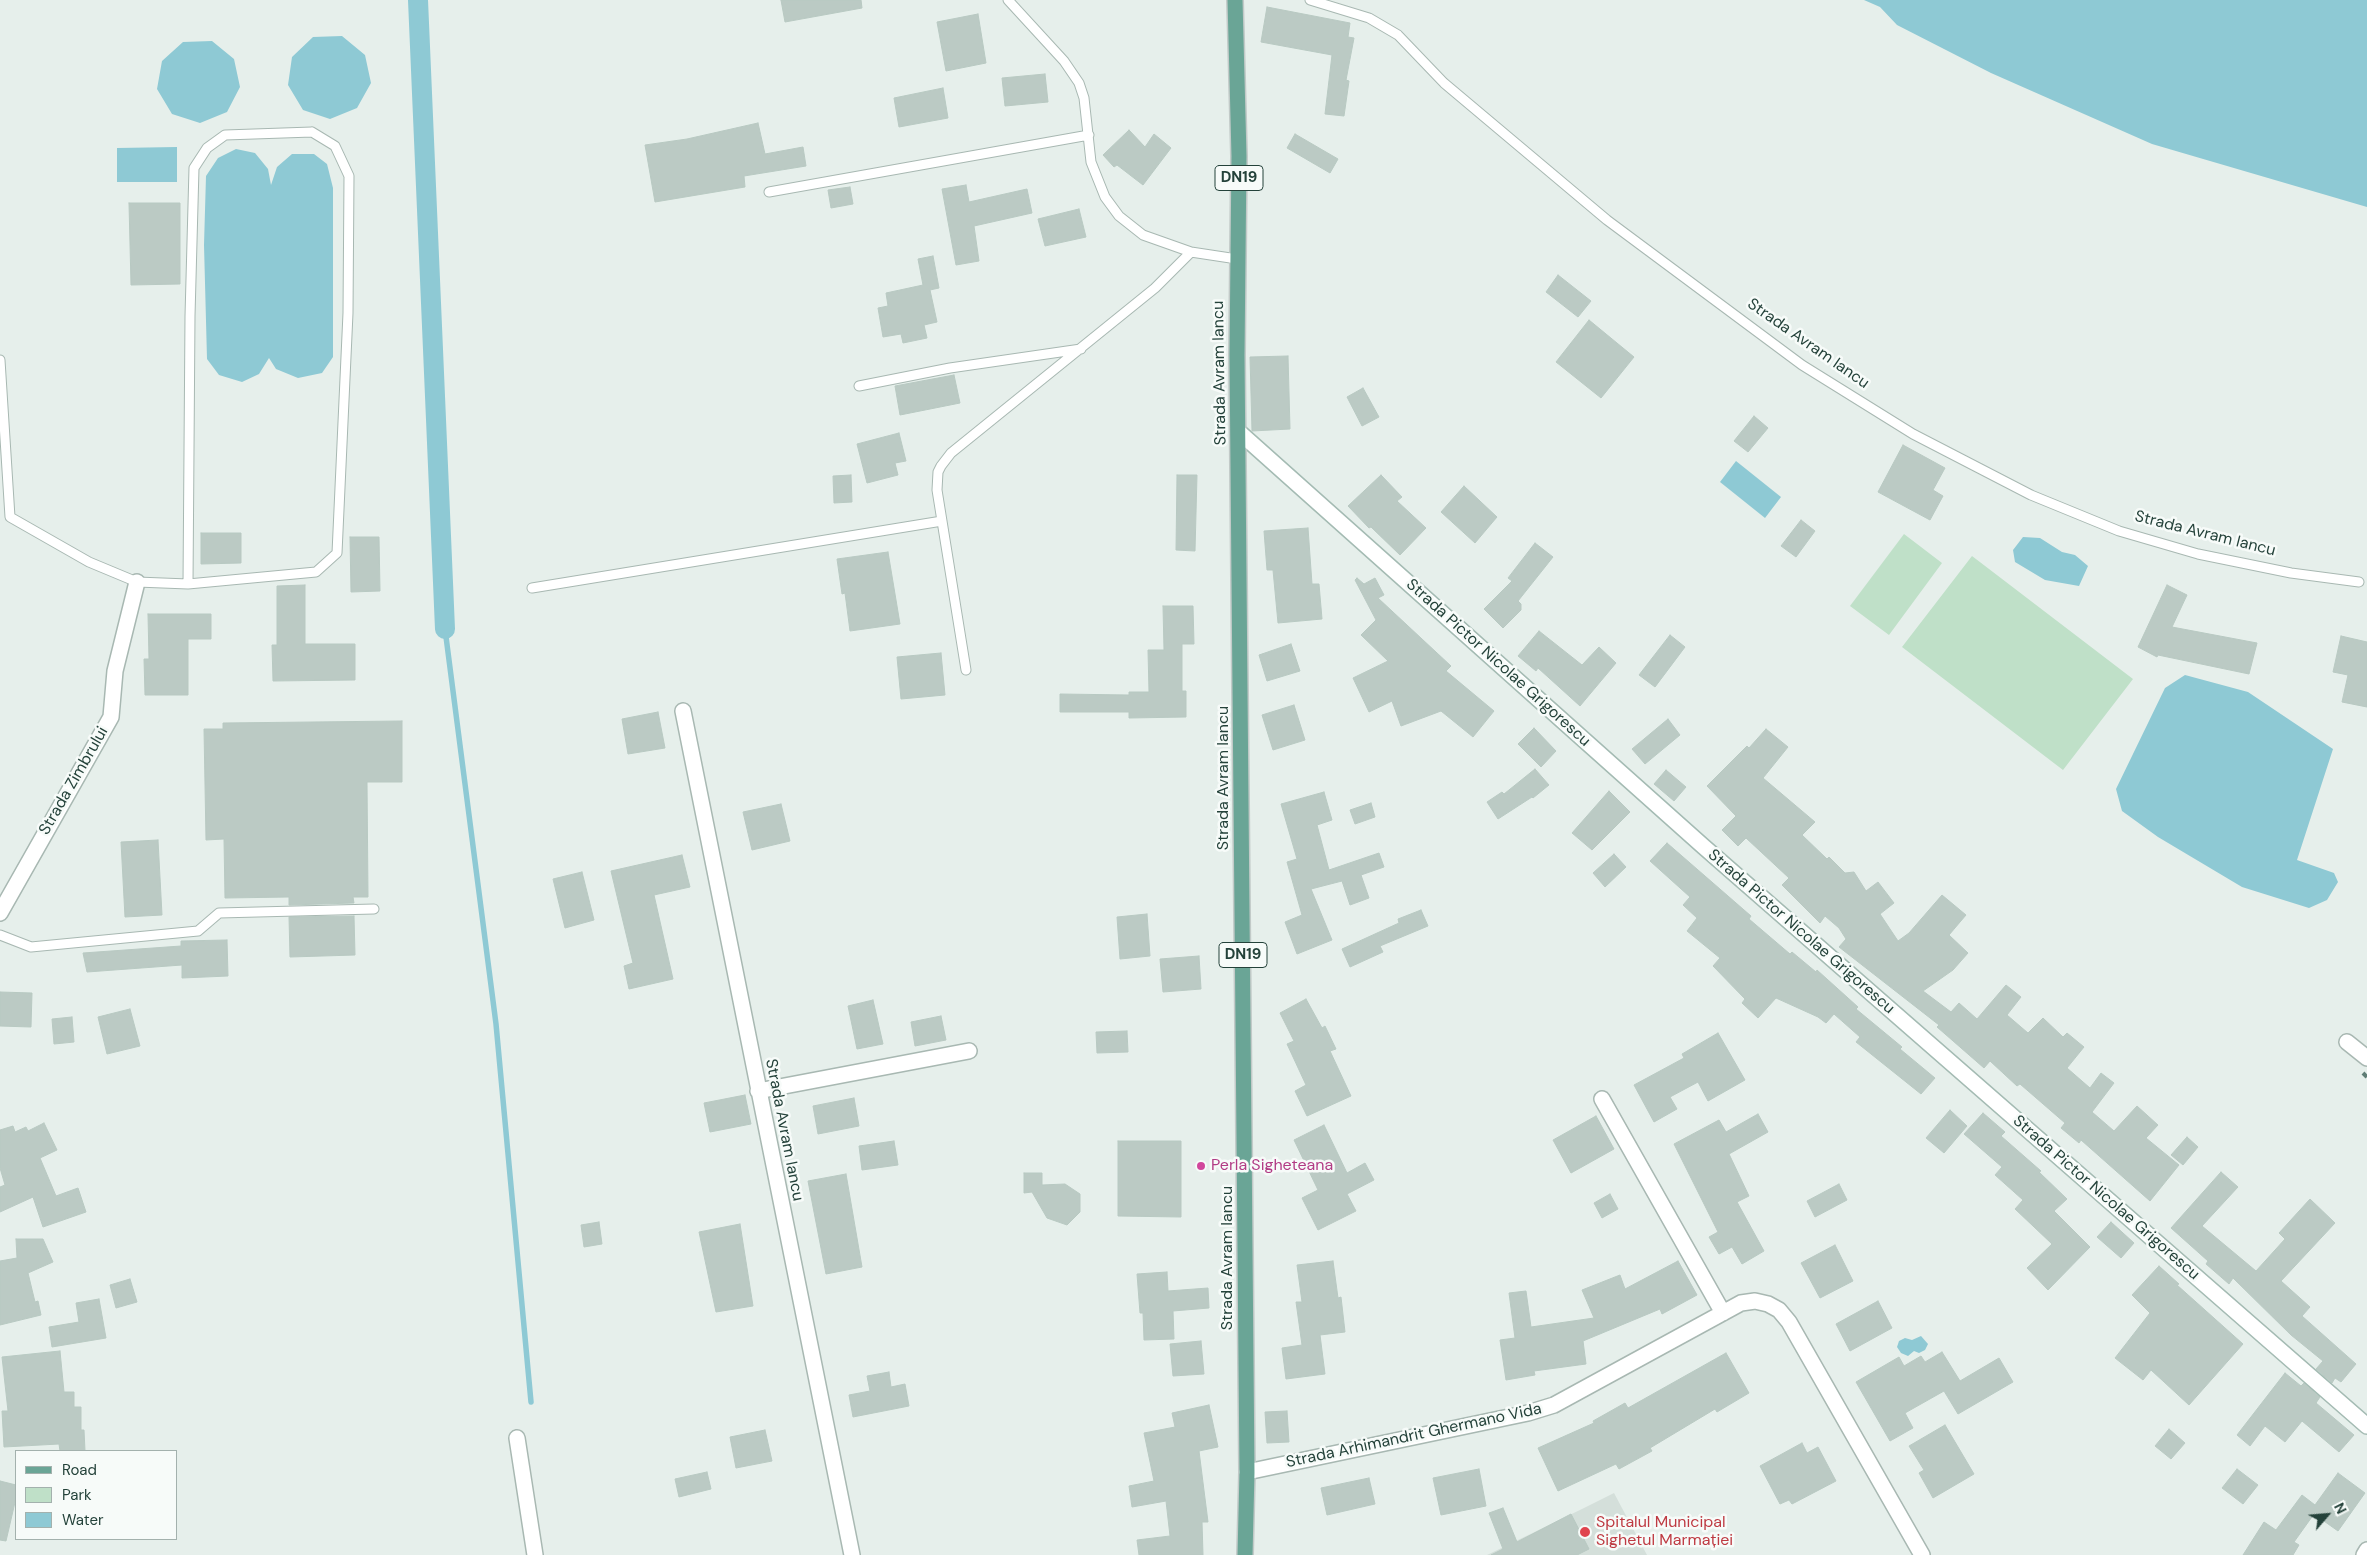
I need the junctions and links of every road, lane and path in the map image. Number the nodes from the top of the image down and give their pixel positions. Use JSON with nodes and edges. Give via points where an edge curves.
{"nodes":[{"id":1,"x":1008,"y":0,"type":"edge"},
{"id":2,"x":1235,"y":0,"type":"edge"},
{"id":3,"x":1310,"y":0,"type":"edge"},
{"id":4,"x":1089,"y":135,"type":"junction"},
{"id":5,"x":769,"y":192,"type":"dead end"},
{"id":6,"x":1191,"y":252,"type":"junction"},
{"id":7,"x":1237,"y":259,"type":"junction"},
{"id":8,"x":1081,"y":349,"type":"junction"},
{"id":9,"x":0,"y":360,"type":"edge"},
{"id":10,"x":860,"y":386,"type":"dead end"},
{"id":11,"x":1239,"y":432,"type":"junction"},
{"id":12,"x":942,"y":521,"type":"junction"},
{"id":13,"x":137,"y":582,"type":"junction"},
{"id":14,"x":2359,"y":582,"type":"dead end"},
{"id":15,"x":188,"y":584,"type":"junction"},
{"id":16,"x":532,"y":588,"type":"dead end"},
{"id":17,"x":966,"y":670,"type":"dead end"},
{"id":18,"x":683,"y":711,"type":"dead end"},
{"id":19,"x":374,"y":909,"type":"dead end"},
{"id":20,"x":0,"y":913,"type":"edge"},
{"id":21,"x":0,"y":936,"type":"edge"},
{"id":22,"x":2347,"y":1042,"type":"dead end"},
{"id":23,"x":969,"y":1051,"type":"dead end"},
{"id":24,"x":2367,"y":1058,"type":"edge"},
{"id":25,"x":758,"y":1092,"type":"junction"},
{"id":26,"x":1602,"y":1100,"type":"dead end"},
{"id":27,"x":1723,"y":1313,"type":"junction"},
{"id":28,"x":2367,"y":1426,"type":"edge"},
{"id":29,"x":517,"y":1438,"type":"dead end"},
{"id":30,"x":1247,"y":1472,"type":"junction"},
{"id":31,"x":2367,"y":1550,"type":"edge"},
{"id":32,"x":535,"y":1555,"type":"edge"},
{"id":33,"x":852,"y":1555,"type":"edge"},
{"id":34,"x":1245,"y":1555,"type":"edge"},
{"id":35,"x":1922,"y":1555,"type":"edge"},
{"id":36,"x":2364,"y":1555,"type":"edge"}],
"edges":[{"from":1,"to":4,"type":"lane","via":[[1064,61],[1079,83]]},
{"from":2,"to":7,"type":"main road","name":"Strada Avram Iancu","number":"DN19","via":[[1239,156]]},
{"from":3,"to":14,"type":"lane","name":"Strada Avram Iancu","via":[[1368,18],[1398,35],[1444,83],[1607,220],[1802,364],[1913,434],[2031,495],[2119,531],[2198,554],[2291,573]]},
{"from":4,"to":5,"type":"lane"},
{"from":4,"to":6,"type":"lane","via":[[1091,162],[1105,197],[1119,216],[1143,234]]},
{"from":6,"to":7,"type":"lane"},
{"from":6,"to":8,"type":"lane","via":[[1155,288]]},
{"from":7,"to":11,"type":"main road","name":"Strada Avram Iancu","number":"DN19"},
{"from":8,"to":10,"type":"lane","via":[[950,368]]},
{"from":8,"to":12,"type":"lane","via":[[946,459],[938,472]]},
{"from":9,"to":13,"type":"lane","via":[[10,518],[89,562]]},
{"from":11,"to":28,"type":"street","name":"Strada Pictor Nicolae Grigorescu","via":[[1704,847]]},
{"from":11,"to":30,"type":"main road","name":"Strada Avram Iancu","number":"DN19"},
{"from":12,"to":16,"type":"lane"},
{"from":12,"to":17,"type":"lane"},
{"from":13,"to":15,"type":"lane"},
{"from":13,"to":20,"type":"street","name":"Strada Zimbrului","via":[[115,671],[111,717]]},
{"from":15,"to":15,"type":"lane","via":[[316,572],[337,553],[348,313],[349,176],[335,146],[312,132],[225,134],[208,148],[194,168]]},
{"from":18,"to":25,"type":"street","name":"Strada Avram Iancu"},
{"from":19,"to":21,"type":"lane","via":[[219,913],[198,931],[32,947]]},
{"from":22,"to":24,"type":"street"},
{"from":23,"to":25,"type":"street"},
{"from":25,"to":33,"type":"street","name":"Strada Avram Iancu"},
{"from":26,"to":27,"type":"street"},
{"from":27,"to":30,"type":"street","name":"Strada Arhimandrit Ghermano Vida","via":[[1554,1405]]},
{"from":27,"to":35,"type":"street","name":"Strada Arhimandrit Ghermano Vida","via":[[1741,1303],[1755,1301],[1779,1310],[1790,1322]]},
{"from":29,"to":32,"type":"street"},
{"from":30,"to":34,"type":"main road","name":"Strada Avram Iancu","number":"DN19"},
{"from":31,"to":36,"type":"street"}]}
